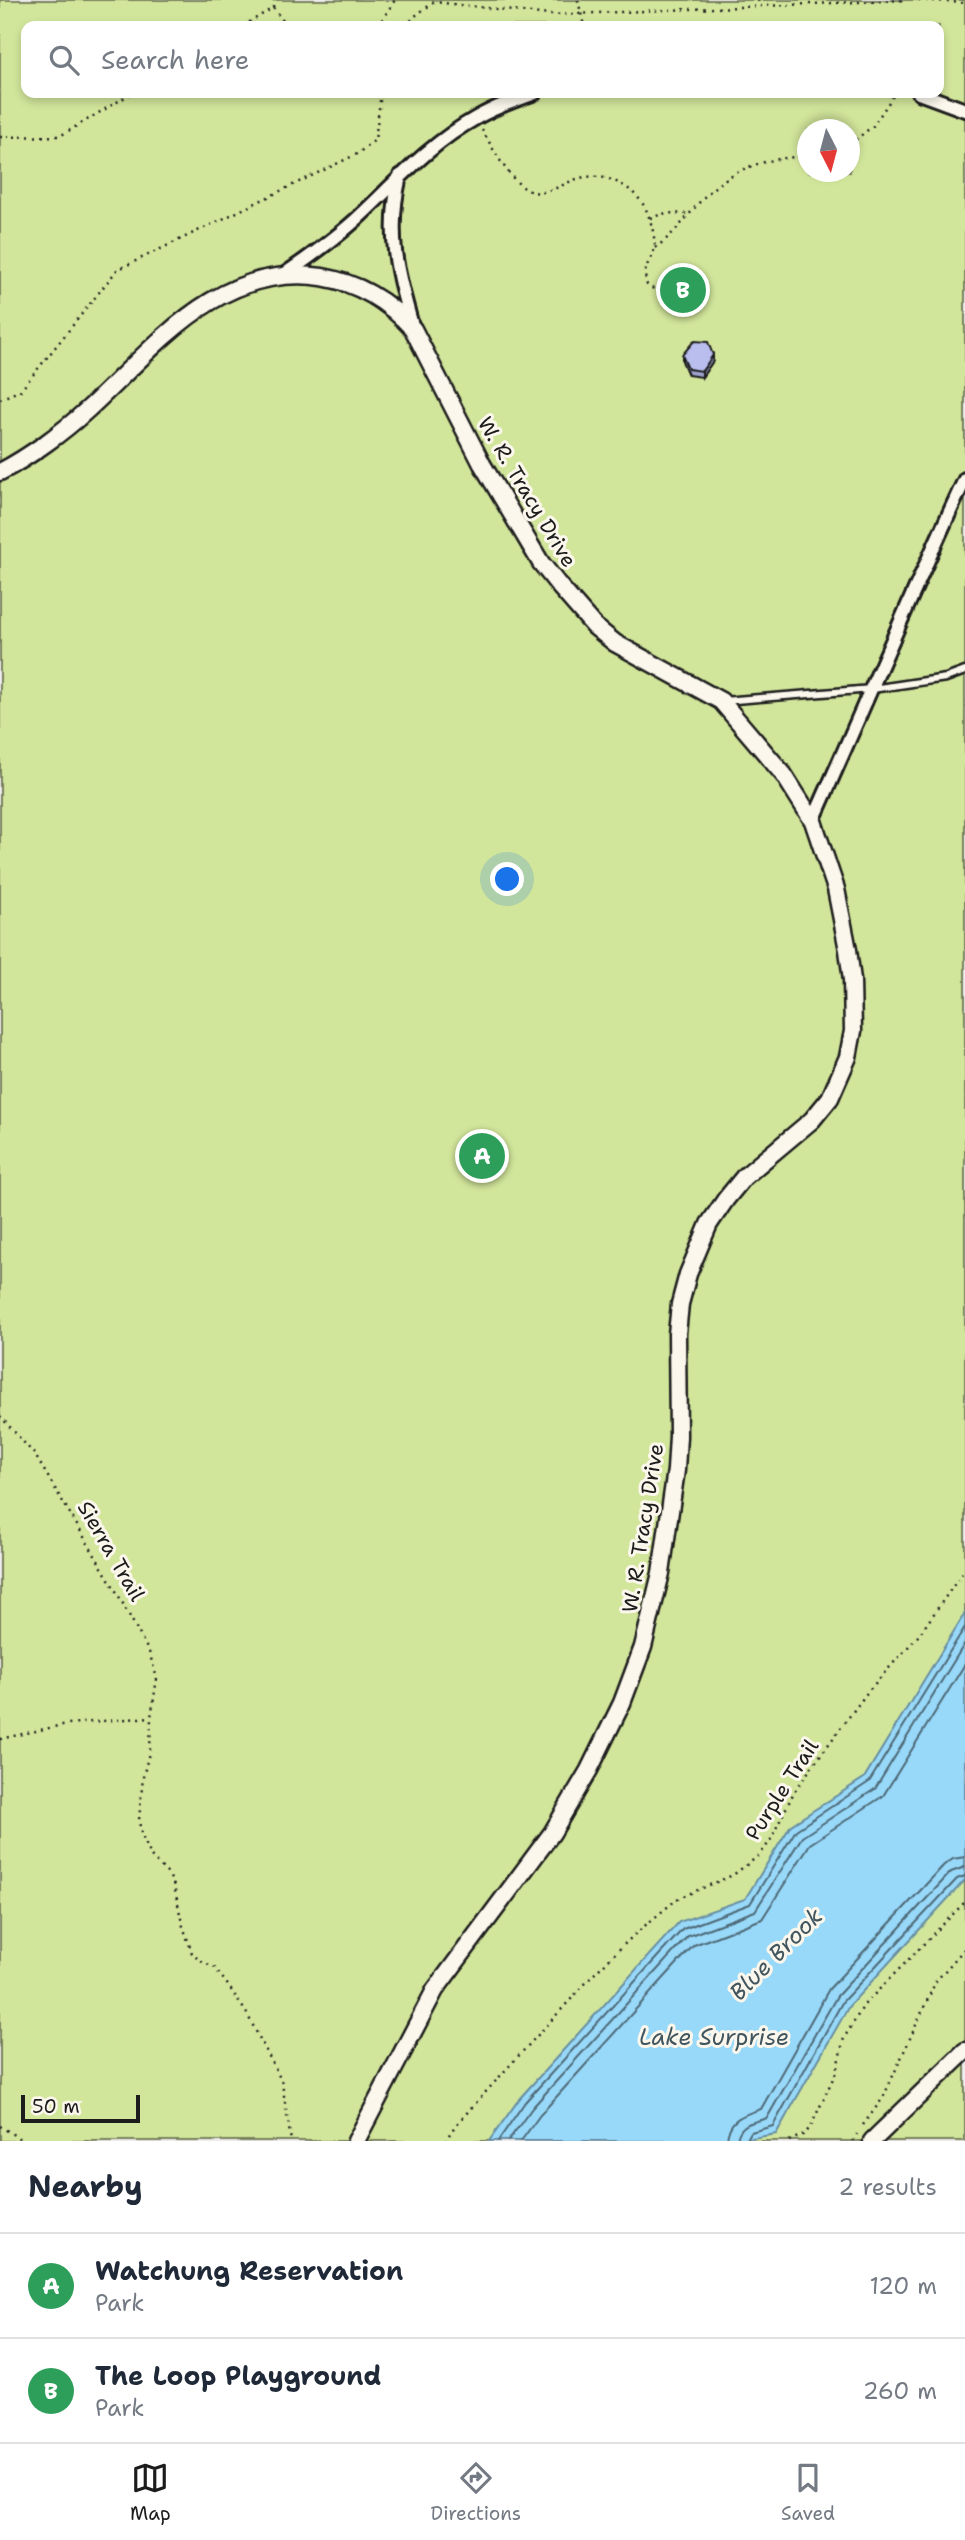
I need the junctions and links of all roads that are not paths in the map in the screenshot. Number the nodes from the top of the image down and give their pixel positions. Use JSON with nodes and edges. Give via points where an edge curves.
{"nodes":[{"id":1,"x":523,"y":98,"type":"edge"},
{"id":2,"x":933,"y":98,"type":"edge"},
{"id":3,"x":965,"y":110,"type":"edge"},
{"id":4,"x":400,"y":175,"type":"junction"},
{"id":5,"x":285,"y":274,"type":"junction"},
{"id":6,"x":413,"y":329,"type":"junction"},
{"id":7,"x":0,"y":472,"type":"edge"},
{"id":8,"x":965,"y":479,"type":"edge"},
{"id":9,"x":965,"y":671,"type":"edge"},
{"id":10,"x":872,"y":689,"type":"junction"},
{"id":11,"x":721,"y":701,"type":"junction"},
{"id":12,"x":813,"y":821,"type":"junction"},
{"id":13,"x":965,"y":2051,"type":"edge"},
{"id":14,"x":356,"y":2141,"type":"edge"},
{"id":15,"x":872,"y":2141,"type":"edge"}],
"edges":[{"from":1,"to":4,"type":"street","name":"W. R. Tracy Drive","via":[[475,118]]},
{"from":2,"to":3,"type":"street"},
{"from":4,"to":5,"type":"street","name":"W. R. Tracy Drive","via":[[360,216]]},
{"from":4,"to":6,"type":"street","name":"W. R. Tracy Drive","via":[[392,236]]},
{"from":5,"to":6,"type":"street","name":"W. R. Tracy Drive","via":[[355,287],[397,311]]},
{"from":5,"to":7,"type":"street","name":"W. R. Tracy Drive","via":[[261,279],[201,307],[174,326],[85,411]]},
{"from":6,"to":11,"type":"street","name":"W. R. Tracy Drive","via":[[482,464],[559,587],[615,643]]},
{"from":8,"to":10,"type":"street"},
{"from":9,"to":10,"type":"lane"},
{"from":10,"to":11,"type":"lane"},
{"from":10,"to":12,"type":"street"},
{"from":11,"to":12,"type":"street","name":"W. R. Tracy Drive","via":[[784,775]]},
{"from":12,"to":14,"type":"street","name":"W. R. Tracy Drive","via":[[836,889],[848,950],[853,1031],[848,1057],[830,1098],[812,1120],[744,1177],[726,1199],[709,1224],[688,1274],[677,1334],[677,1459],[661,1573],[643,1647],[622,1703],[552,1833],[435,1990]]},
{"from":13,"to":15,"type":"street"}]}
